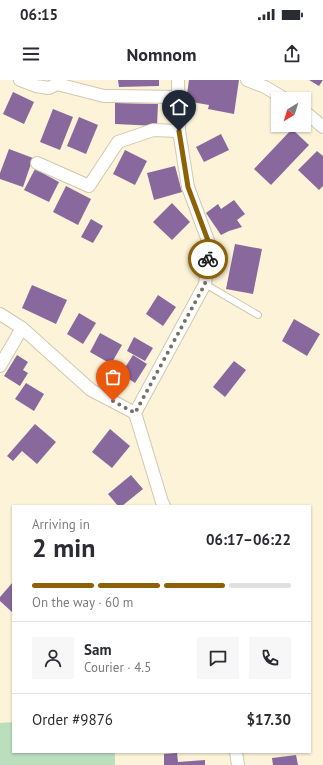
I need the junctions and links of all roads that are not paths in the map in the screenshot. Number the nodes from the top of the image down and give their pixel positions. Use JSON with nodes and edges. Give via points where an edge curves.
{"nodes":[{"id":1,"x":20,"y":80,"type":"edge"},
{"id":2,"x":178,"y":80,"type":"edge"},
{"id":3,"x":247,"y":80,"type":"edge"},
{"id":4,"x":273,"y":92,"type":"edge"},
{"id":5,"x":178,"y":97,"type":"junction"},
{"id":6,"x":311,"y":117,"type":"edge"},
{"id":7,"x":323,"y":127,"type":"edge"},
{"id":8,"x":179,"y":131,"type":"junction"},
{"id":9,"x":37,"y":162,"type":"dead end"},
{"id":10,"x":205,"y":284,"type":"junction"},
{"id":11,"x":0,"y":314,"type":"edge"},
{"id":12,"x":258,"y":315,"type":"dead end"},
{"id":13,"x":22,"y":328,"type":"junction"},
{"id":14,"x":0,"y":366,"type":"edge"},
{"id":15,"x":135,"y":413,"type":"junction"},
{"id":16,"x":162,"y":505,"type":"edge"},
{"id":17,"x":236,"y":753,"type":"edge"},
{"id":18,"x":238,"y":765,"type":"edge"}],
"edges":[{"from":1,"to":5,"type":"street","via":[[49,88],[57,84],[104,96]]},
{"from":2,"to":5,"type":"street"},
{"from":3,"to":4,"type":"street"},
{"from":5,"to":8,"type":"street"},
{"from":6,"to":7,"type":"street"},
{"from":8,"to":9,"type":"street","via":[[153,130],[118,142],[89,186]]},
{"from":8,"to":10,"type":"street","via":[[188,187],[210,246]]},
{"from":10,"to":12,"type":"lane"},
{"from":10,"to":15,"type":"street"},
{"from":11,"to":13,"type":"street"},
{"from":13,"to":14,"type":"street"},
{"from":13,"to":15,"type":"street","via":[[91,390]]},
{"from":15,"to":16,"type":"street"},
{"from":17,"to":18,"type":"street"}]}
